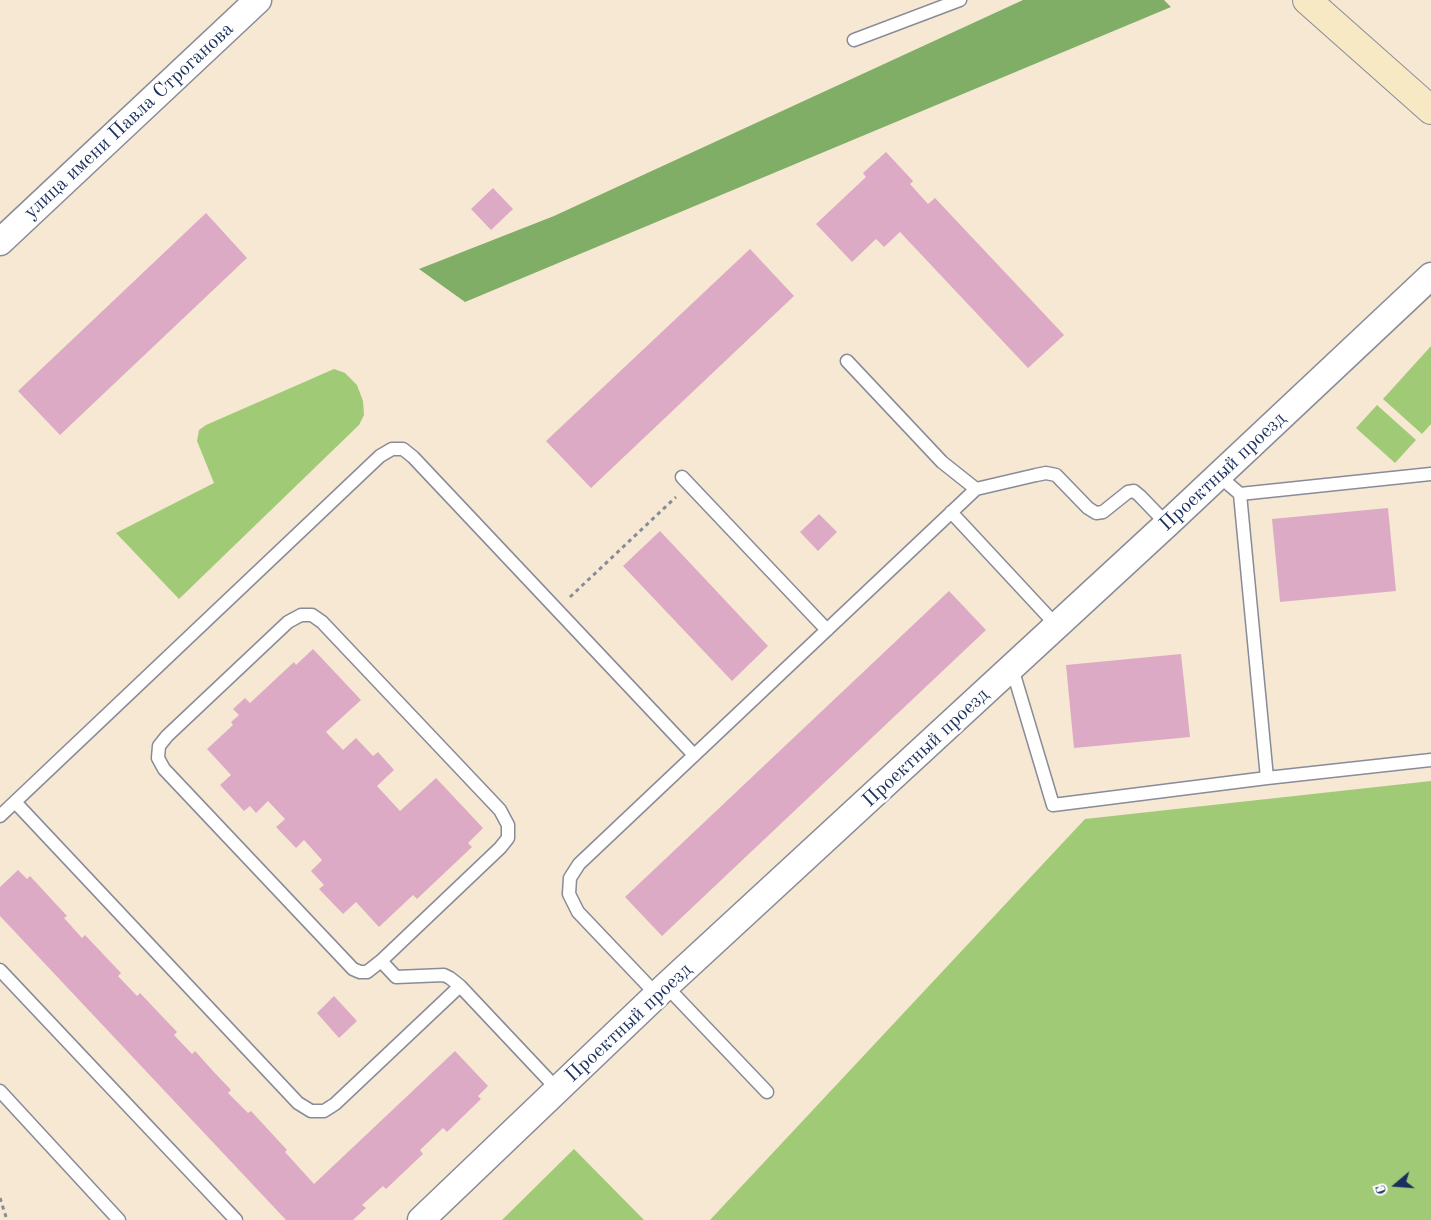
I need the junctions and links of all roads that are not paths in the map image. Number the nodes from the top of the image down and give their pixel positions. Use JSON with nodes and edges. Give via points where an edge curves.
{"nodes":[{"id":1,"x":258,"y":0,"type":"edge"},
{"id":2,"x":960,"y":0,"type":"edge"},
{"id":3,"x":1307,"y":0,"type":"edge"},
{"id":4,"x":854,"y":40,"type":"dead end"},
{"id":5,"x":1431,"y":110,"type":"edge"},
{"id":6,"x":0,"y":242,"type":"edge"},
{"id":7,"x":1431,"y":276,"type":"edge"},
{"id":8,"x":847,"y":361,"type":"dead end"},
{"id":9,"x":1431,"y":474,"type":"edge"},
{"id":10,"x":1219,"y":476,"type":"junction"},
{"id":11,"x":686,"y":481,"type":"road end"},
{"id":12,"x":976,"y":489,"type":"junction"},
{"id":13,"x":1240,"y":494,"type":"junction"},
{"id":14,"x":951,"y":512,"type":"junction"},
{"id":15,"x":1167,"y":524,"type":"junction"},
{"id":16,"x":1057,"y":626,"type":"junction"},
{"id":17,"x":827,"y":630,"type":"junction"},
{"id":18,"x":1012,"y":668,"type":"junction"},
{"id":19,"x":694,"y":755,"type":"junction"},
{"id":20,"x":1431,"y":760,"type":"edge"},
{"id":21,"x":1267,"y":778,"type":"junction"},
{"id":22,"x":15,"y":802,"type":"junction"},
{"id":23,"x":0,"y":816,"type":"edge"},
{"id":24,"x":381,"y":961,"type":"junction"},
{"id":25,"x":0,"y":970,"type":"edge"},
{"id":26,"x":460,"y":986,"type":"junction"},
{"id":27,"x":661,"y":991,"type":"junction"},
{"id":28,"x":558,"y":1090,"type":"junction"},
{"id":29,"x":0,"y":1092,"type":"edge"},
{"id":30,"x":768,"y":1092,"type":"dead end"},
{"id":31,"x":119,"y":1220,"type":"edge"},
{"id":32,"x":236,"y":1220,"type":"edge"},
{"id":33,"x":421,"y":1220,"type":"edge"}],
"edges":[{"from":1,"to":6,"type":"street","name":"улица имени Павла Строганова"},
{"from":2,"to":4,"type":"lane"},
{"from":3,"to":5,"type":"main road"},
{"from":7,"to":10,"type":"street","name":"Проектный проезд"},
{"from":8,"to":12,"type":"lane","via":[[942,462]]},
{"from":9,"to":13,"type":"lane"},
{"from":10,"to":13,"type":"lane"},
{"from":10,"to":15,"type":"street","name":"Проектный проезд"},
{"from":11,"to":17,"type":"lane"},
{"from":12,"to":14,"type":"lane"},
{"from":12,"to":15,"type":"lane","via":[[1046,473],[1056,476],[1096,512],[1103,512],[1128,492],[1134,492]]},
{"from":13,"to":21,"type":"lane"},
{"from":14,"to":16,"type":"lane"},
{"from":14,"to":17,"type":"lane"},
{"from":15,"to":16,"type":"street","name":"Проектный проезд"},
{"from":16,"to":18,"type":"street","name":"Проектный проезд"},
{"from":17,"to":19,"type":"lane"},
{"from":18,"to":21,"type":"lane","via":[[1053,805]]},
{"from":18,"to":27,"type":"street","name":"Проектный проезд"},
{"from":19,"to":22,"type":"lane","via":[[413,456],[403,449],[392,449],[380,456]]},
{"from":19,"to":27,"type":"lane","via":[[579,864],[570,878],[569,894],[578,912]]},
{"from":20,"to":21,"type":"lane"},
{"from":22,"to":23,"type":"lane"},
{"from":22,"to":26,"type":"lane","via":[[298,1103],[311,1112],[324,1111],[335,1104]]},
{"from":24,"to":24,"type":"lane","via":[[500,848],[508,838],[508,825],[500,810],[322,622],[312,615],[301,615],[288,622],[167,736],[159,746],[158,758],[164,769],[353,969],[366,972]]},
{"from":24,"to":26,"type":"lane","via":[[396,977],[444,975]]},
{"from":25,"to":32,"type":"lane"},
{"from":26,"to":28,"type":"lane"},
{"from":27,"to":28,"type":"street","name":"Проектный проезд"},
{"from":27,"to":30,"type":"lane"},
{"from":28,"to":33,"type":"street","name":"Проектный проезд"},
{"from":29,"to":31,"type":"lane"}]}
